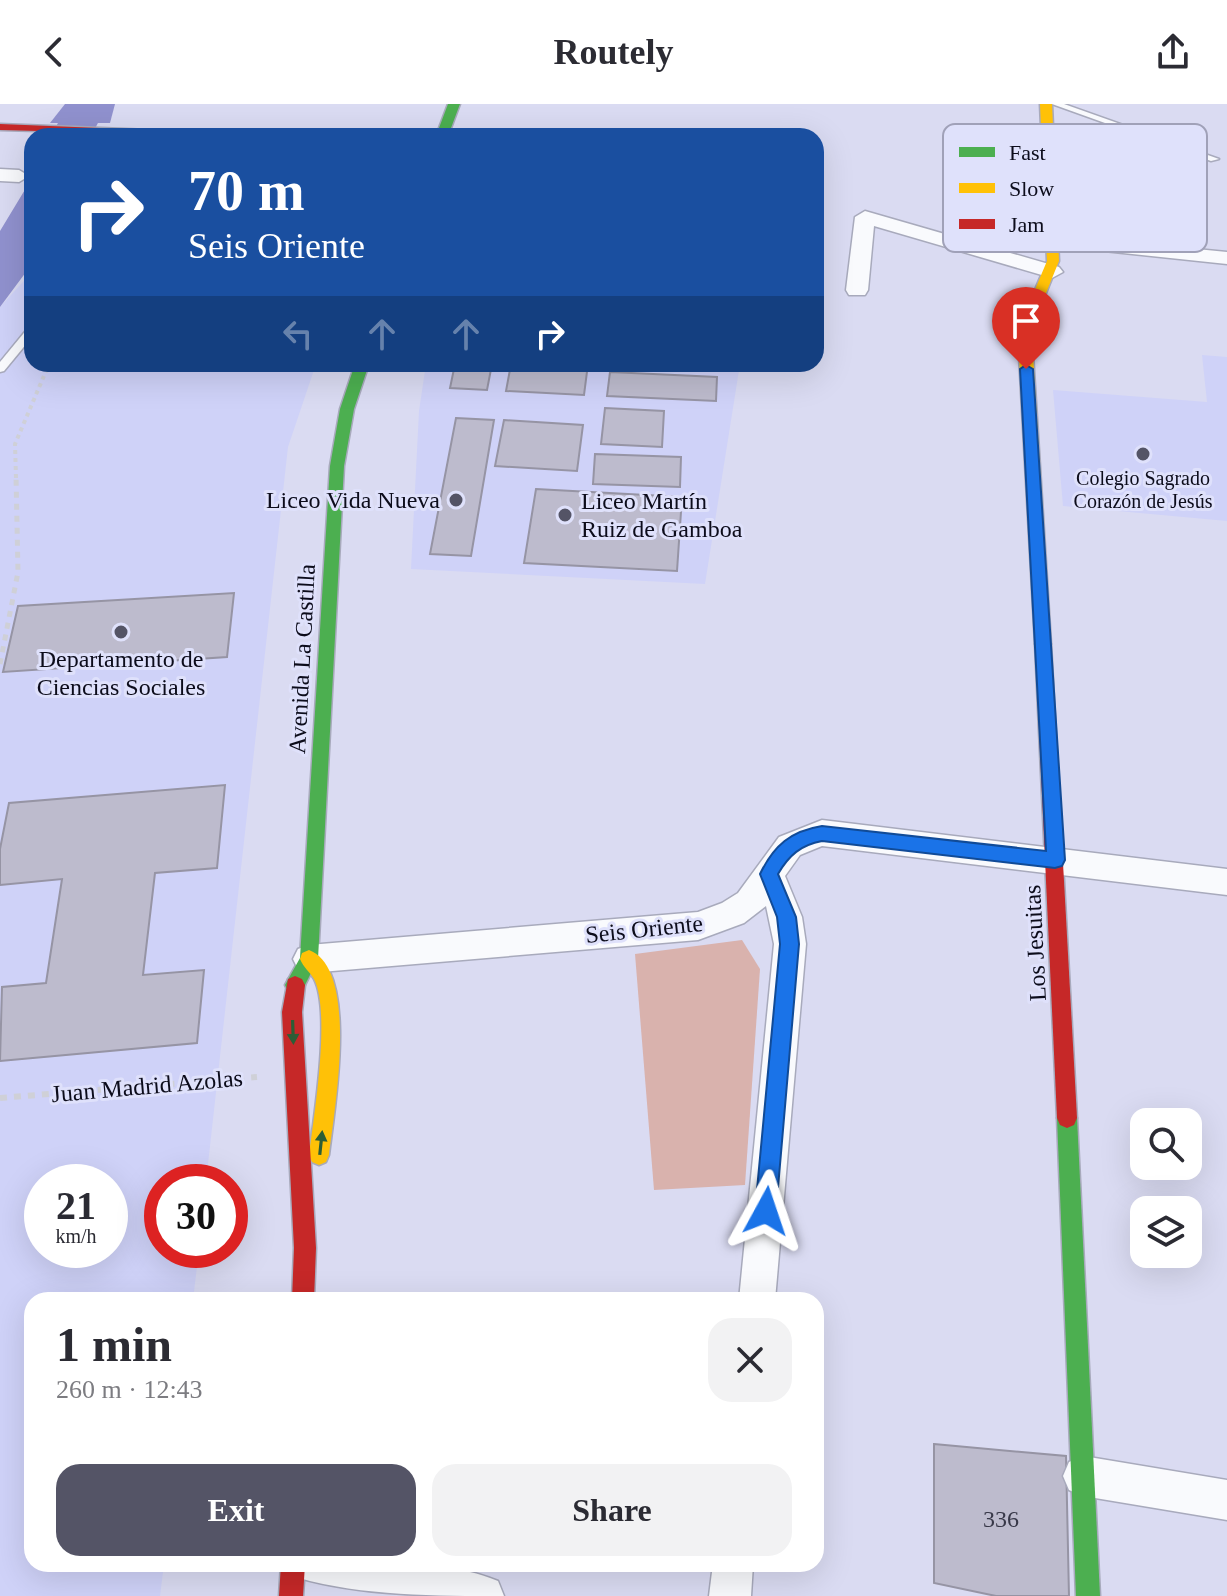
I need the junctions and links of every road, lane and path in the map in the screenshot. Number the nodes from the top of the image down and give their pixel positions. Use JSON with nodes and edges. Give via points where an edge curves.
{"nodes":[{"id":1,"x":454,"y":104,"type":"edge"},
{"id":2,"x":1046,"y":104,"type":"edge"},
{"id":3,"x":1056,"y":104,"type":"edge"},
{"id":4,"x":1047,"y":124,"type":"edge"},
{"id":5,"x":1113,"y":124,"type":"edge"},
{"id":6,"x":0,"y":127,"type":"edge"},
{"id":7,"x":32,"y":128,"type":"edge"},
{"id":8,"x":445,"y":128,"type":"edge"},
{"id":9,"x":1207,"y":157,"type":"edge"},
{"id":10,"x":1214,"y":159,"type":"dead end"},
{"id":11,"x":943,"y":240,"type":"edge"},
{"id":12,"x":984,"y":252,"type":"edge"},
{"id":13,"x":1053,"y":252,"type":"edge"},
{"id":14,"x":1166,"y":252,"type":"edge"},
{"id":15,"x":1227,"y":258,"type":"edge"},
{"id":16,"x":1052,"y":272,"type":"junction"},
{"id":17,"x":857,"y":290,"type":"dead end"},
{"id":18,"x":24,"y":340,"type":"edge"},
{"id":19,"x":0,"y":369,"type":"edge"},
{"id":20,"x":46,"y":372,"type":"edge"},
{"id":21,"x":359,"y":372,"type":"edge"},
{"id":22,"x":0,"y":664,"type":"edge"},
{"id":23,"x":1055,"y":860,"type":"junction"},
{"id":24,"x":769,"y":874,"type":"junction"},
{"id":25,"x":1227,"y":882,"type":"edge"},
{"id":26,"x":309,"y":959,"type":"junction"},
{"id":27,"x":294,"y":1075,"type":"junction"},
{"id":28,"x":0,"y":1098,"type":"edge"},
{"id":29,"x":305,"y":1248,"type":"junction"},
{"id":30,"x":303,"y":1292,"type":"edge"},
{"id":31,"x":758,"y":1292,"type":"edge"},
{"id":32,"x":1083,"y":1476,"type":"junction"},
{"id":33,"x":1227,"y":1500,"type":"edge"},
{"id":34,"x":292,"y":1572,"type":"edge"},
{"id":35,"x":356,"y":1572,"type":"edge"},
{"id":36,"x":732,"y":1572,"type":"edge"},
{"id":37,"x":291,"y":1596,"type":"edge"},
{"id":38,"x":483,"y":1596,"type":"edge"},
{"id":39,"x":730,"y":1596,"type":"edge"},
{"id":40,"x":1088,"y":1596,"type":"edge"}],
"edges":[{"from":1,"to":8,"type":"street"},
{"from":2,"to":4,"type":"street","name":"Los Jesuitas"},
{"from":3,"to":5,"type":"lane"},
{"from":6,"to":7,"type":"street"},
{"from":9,"to":10,"type":"lane"},
{"from":11,"to":17,"type":"street","via":[[865,217]]},
{"from":12,"to":16,"type":"street"},
{"from":13,"to":16,"type":"street","name":"Los Jesuitas"},
{"from":14,"to":15,"type":"street"},
{"from":16,"to":23,"type":"street","name":"Los Jesuitas","via":[[1024,324]]},
{"from":18,"to":19,"type":"lane"},
{"from":20,"to":22,"type":"path","via":[[15,444],[18,572]]},
{"from":21,"to":26,"type":"street","name":"Avenida La Castilla","via":[[337,466]]},
{"from":23,"to":24,"type":"street","name":"Seis Oriente","via":[[822,833],[782,851]]},
{"from":23,"to":25,"type":"street","name":"Seis Oriente"},
{"from":23,"to":32,"type":"street","name":"Los Jesuitas"},
{"from":24,"to":26,"type":"street","name":"Seis Oriente","via":[[747,904],[698,926]]},
{"from":24,"to":31,"type":"street","via":[[783,906],[790,944]]},
{"from":26,"to":27,"type":"street","name":"Avenida La Castilla","one_way":true,"via":[[293,991]]},
{"from":29,"to":26,"type":"street","name":"Avenida La Castilla","one_way":true,"via":[[325,1107],[329,1000],[323,976]]},
{"from":27,"to":28,"type":"path","name":"Juan Madrid Azolas"},
{"from":27,"to":29,"type":"street","name":"Avenida La Castilla"},
{"from":29,"to":30,"type":"street","name":"Avenida La Castilla"},
{"from":32,"to":33,"type":"street"},
{"from":32,"to":40,"type":"street","name":"Los Jesuitas"},
{"from":34,"to":37,"type":"street"},
{"from":35,"to":38,"type":"street"},
{"from":36,"to":39,"type":"street"}]}
